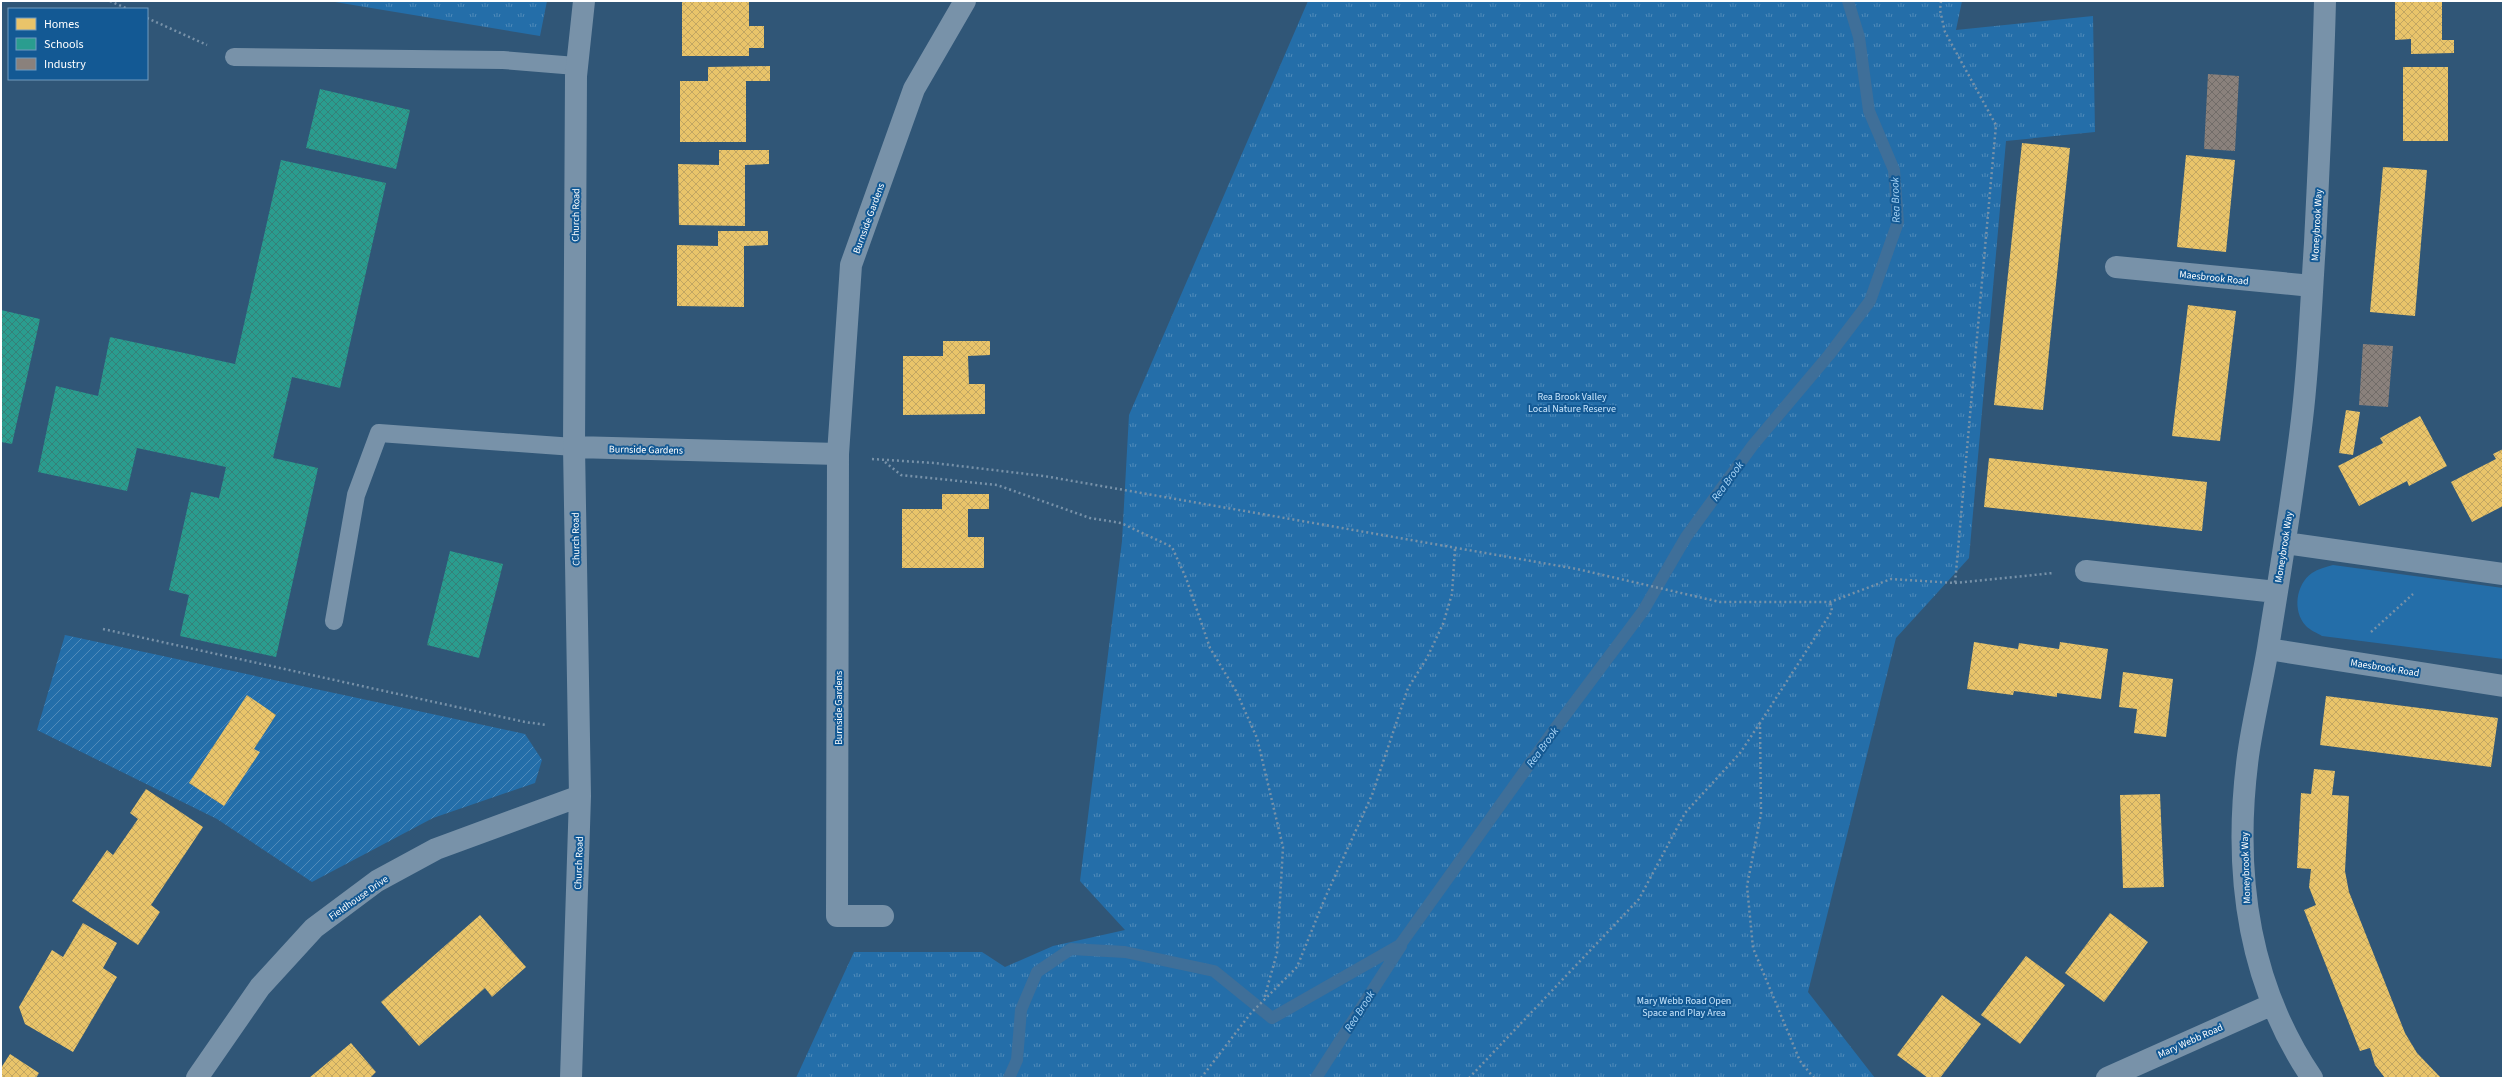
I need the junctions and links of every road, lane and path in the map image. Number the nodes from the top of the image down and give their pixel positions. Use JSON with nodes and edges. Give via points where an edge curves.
{"nodes":[{"id":1,"x":110,"y":1,"type":"edge"},
{"id":2,"x":584,"y":1,"type":"edge"},
{"id":3,"x":965,"y":1,"type":"edge"},
{"id":4,"x":1942,"y":1,"type":"edge"},
{"id":5,"x":2325,"y":1,"type":"edge"},
{"id":6,"x":126,"y":8,"type":"edge"},
{"id":7,"x":148,"y":18,"type":"edge"},
{"id":8,"x":234,"y":57,"type":"joint"},
{"id":9,"x":576,"y":66,"type":"junction"},
{"id":10,"x":2116,"y":267,"type":"dead end"},
{"id":11,"x":2312,"y":286,"type":"junction"},
{"id":12,"x":574,"y":447,"type":"junction"},
{"id":13,"x":838,"y":454,"type":"junction"},
{"id":14,"x":885,"y":461,"type":"junction"},
{"id":15,"x":2285,"y":543,"type":"junction"},
{"id":16,"x":1455,"y":549,"type":"junction"},
{"id":17,"x":2428,"y":564,"type":"junction"},
{"id":18,"x":2086,"y":571,"type":"joint"},
{"id":19,"x":2503,"y":574,"type":"edge"},
{"id":20,"x":1954,"y":583,"type":"junction"},
{"id":21,"x":2276,"y":592,"type":"junction"},
{"id":22,"x":1830,"y":602,"type":"junction"},
{"id":23,"x":334,"y":621,"type":"dead end"},
{"id":24,"x":103,"y":629,"type":"dead end"},
{"id":25,"x":2268,"y":649,"type":"junction"},
{"id":26,"x":2354,"y":662,"type":"junction"},
{"id":27,"x":2503,"y":686,"type":"edge"},
{"id":28,"x":1760,"y":723,"type":"junction"},
{"id":29,"x":579,"y":728,"type":"junction"},
{"id":30,"x":580,"y":796,"type":"junction"},
{"id":31,"x":883,"y":916,"type":"dead end"},
{"id":32,"x":1264,"y":999,"type":"junction"},
{"id":33,"x":2273,"y":1004,"type":"junction"},
{"id":34,"x":197,"y":1078,"type":"edge"},
{"id":35,"x":571,"y":1078,"type":"edge"},
{"id":36,"x":1201,"y":1078,"type":"edge"},
{"id":37,"x":1469,"y":1078,"type":"edge"},
{"id":38,"x":1814,"y":1078,"type":"edge"},
{"id":39,"x":2108,"y":1078,"type":"edge"},
{"id":40,"x":2312,"y":1078,"type":"edge"}],
"edges":[{"from":1,"to":6,"type":"path"},
{"from":2,"to":9,"type":"street","name":"Church Road"},
{"from":3,"to":13,"type":"street","name":"Burnside Gardens","via":[[914,89],[851,265]]},
{"from":4,"to":20,"type":"path","via":[[1940,10],[1944,32],[1996,125]]},
{"from":5,"to":11,"type":"street","name":"Moneybrook Way","via":[[2323,93]]},
{"from":7,"to":8,"type":"path"},
{"from":8,"to":9,"type":"lane","via":[[503,60]]},
{"from":9,"to":12,"type":"street","name":"Church Road"},
{"from":10,"to":11,"type":"street","name":"Maesbrook Road"},
{"from":11,"to":15,"type":"street","name":"Moneybrook Way","via":[[2302,416]]},
{"from":12,"to":13,"type":"street","name":"Burnside Gardens"},
{"from":12,"to":23,"type":"lane","via":[[379,433],[356,495]]},
{"from":12,"to":29,"type":"street","name":"Church Road"},
{"from":13,"to":14,"type":"path"},
{"from":13,"to":31,"type":"street","name":"Burnside Gardens","via":[[837,916]]},
{"from":14,"to":16,"type":"path","via":[[934,463],[1044,476]]},
{"from":14,"to":32,"type":"path","via":[[901,475],[997,485],[1090,518],[1121,523],[1172,547],[1186,578],[1210,648],[1236,691],[1257,738],[1283,847],[1277,953]]},
{"from":15,"to":17,"type":"street"},
{"from":15,"to":21,"type":"street","name":"Moneybrook Way"},
{"from":16,"to":22,"type":"path","via":[[1577,569],[1720,602]]},
{"from":16,"to":32,"type":"path","via":[[1452,594],[1442,624],[1427,658],[1408,688],[1372,795],[1297,967]]},
{"from":17,"to":19,"type":"street"},
{"from":17,"to":26,"type":"path","via":[[2425,584],[2356,645]]},
{"from":18,"to":20,"type":"path"},
{"from":18,"to":21,"type":"street"},
{"from":20,"to":22,"type":"path","via":[[1891,579]]},
{"from":21,"to":25,"type":"street","name":"Moneybrook Way"},
{"from":22,"to":28,"type":"path","via":[[1832,611]]},
{"from":24,"to":29,"type":"path","via":[[525,722]]},
{"from":25,"to":26,"type":"street","name":"Maesbrook Road"},
{"from":25,"to":33,"type":"street","name":"Moneybrook Way","via":[[2248,755],[2243,805],[2243,858],[2245,901],[2254,951]]},
{"from":26,"to":27,"type":"street","name":"Maesbrook Road"},
{"from":28,"to":37,"type":"path","via":[[1740,754],[1685,813],[1639,899]]},
{"from":28,"to":38,"type":"path","via":[[1761,814],[1747,886],[1753,948],[1800,1061]]},
{"from":29,"to":30,"type":"street","name":"Church Road"},
{"from":30,"to":34,"type":"street","name":"Fieldhouse Drive","via":[[436,849],[377,881],[314,928],[270,976]]},
{"from":30,"to":35,"type":"street","name":"Church Road"},
{"from":32,"to":36,"type":"path","via":[[1250,1013]]},
{"from":33,"to":39,"type":"street","name":"Mary Webb Road"},
{"from":33,"to":40,"type":"street","name":"Moneybrook Way","via":[[2294,1052]]}]}
